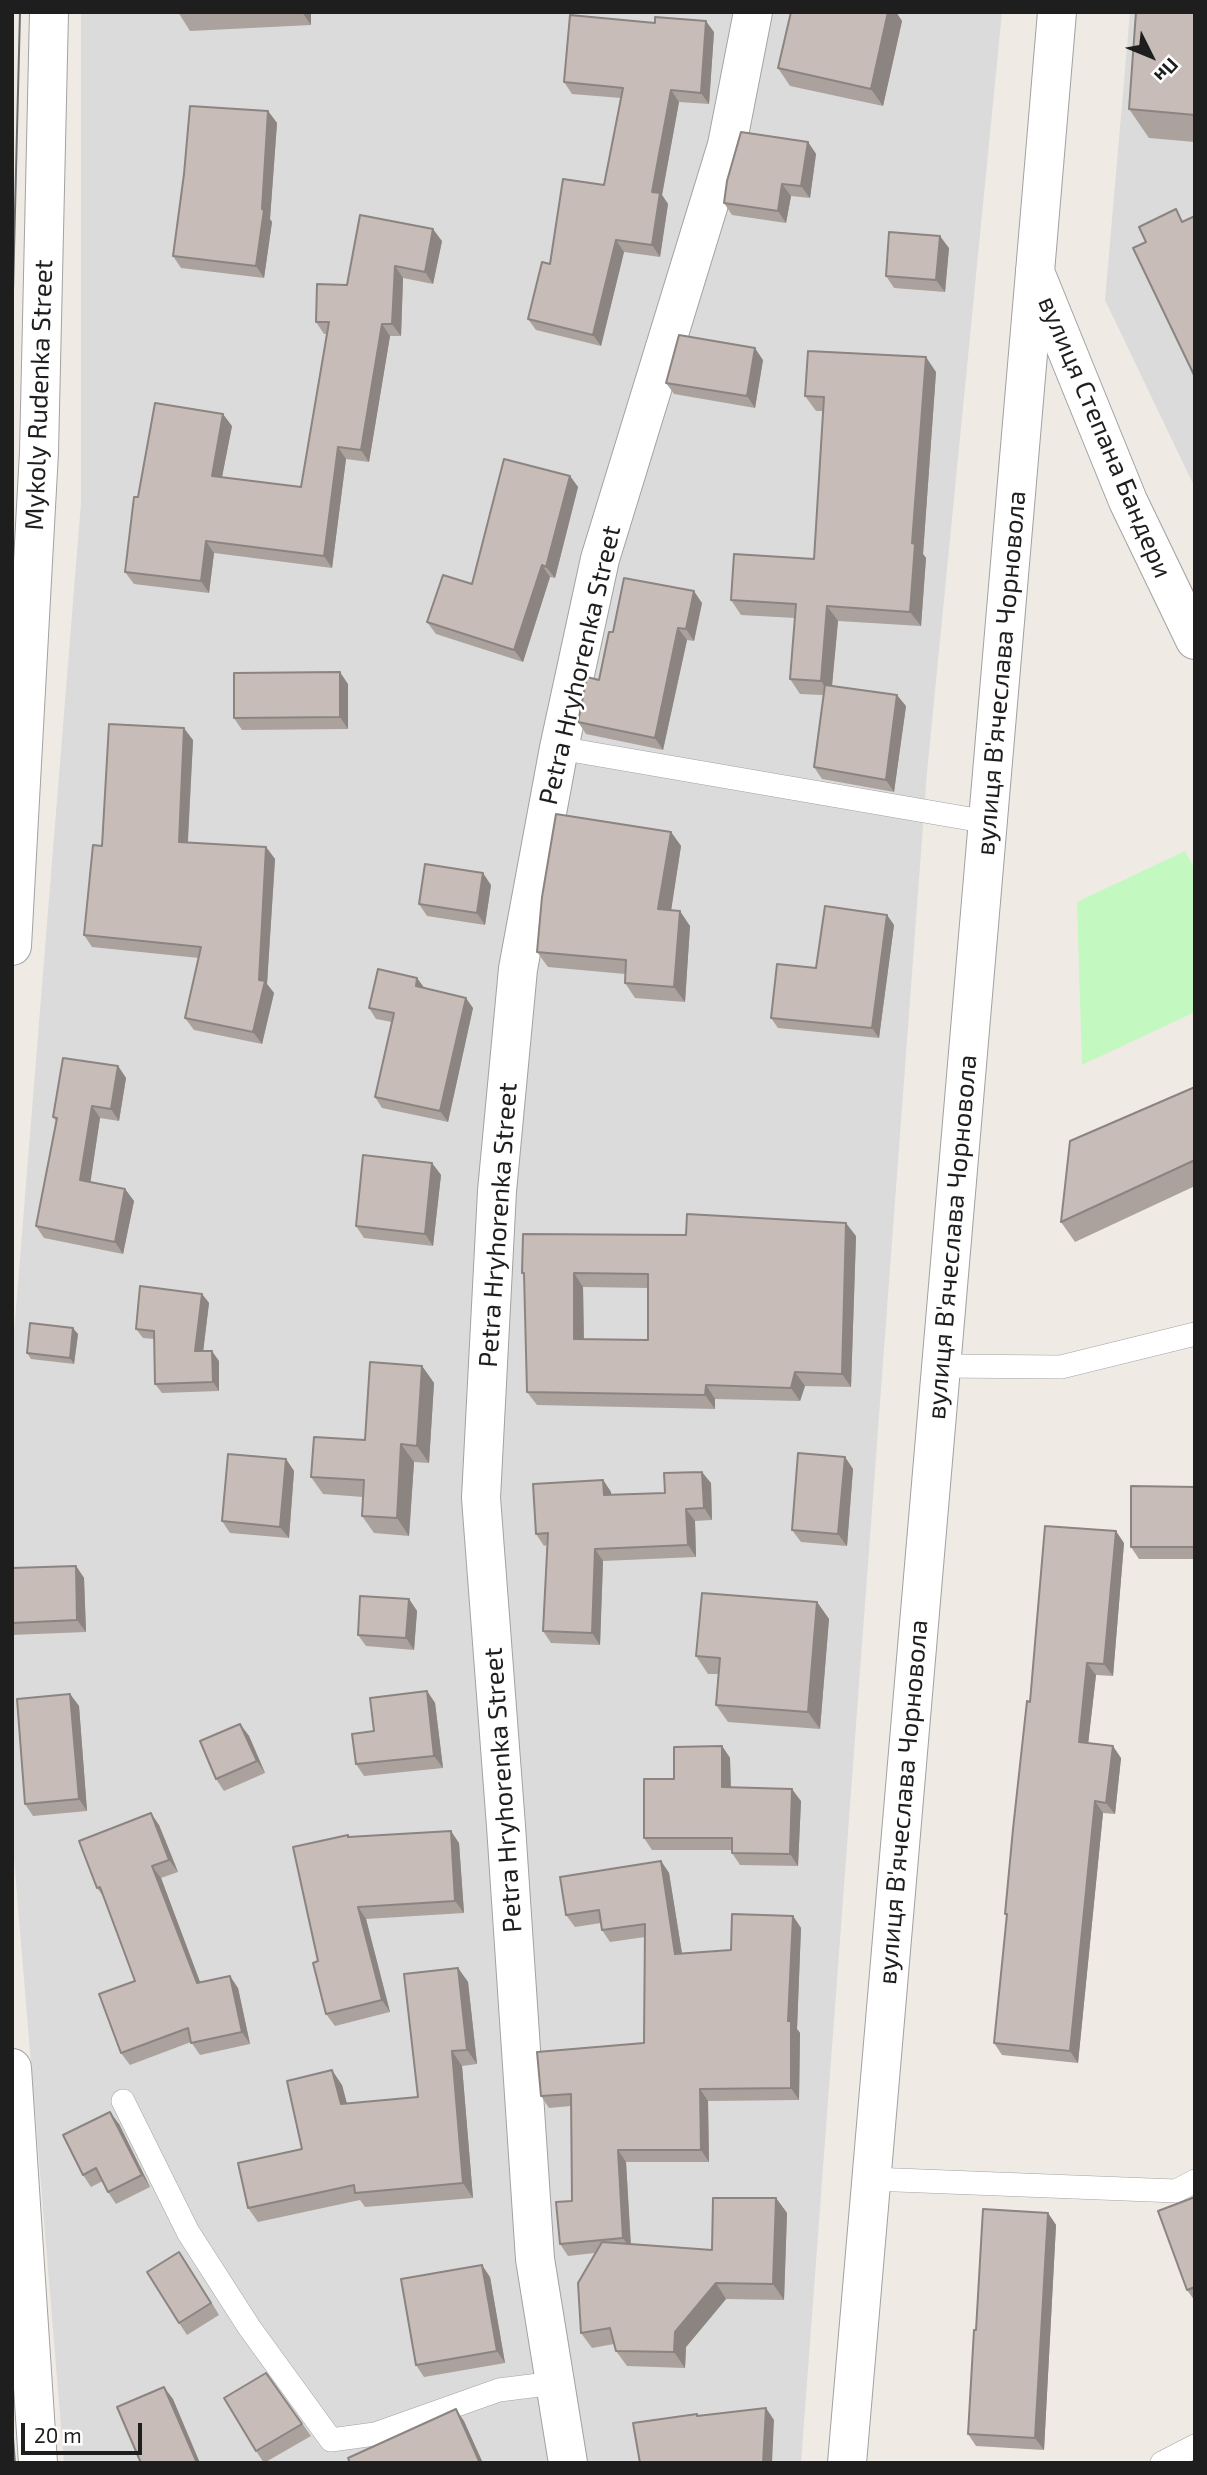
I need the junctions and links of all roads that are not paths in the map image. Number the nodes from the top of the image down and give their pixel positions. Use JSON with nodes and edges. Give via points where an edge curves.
{"nodes":[{"id":1,"x":49,"y":12,"type":"edge"},
{"id":2,"x":753,"y":12,"type":"edge"},
{"id":3,"x":1057,"y":12,"type":"edge"},
{"id":4,"x":1035,"y":272,"type":"junction"},
{"id":5,"x":1195,"y":640,"type":"edge"},
{"id":6,"x":559,"y":748,"type":"junction"},
{"id":7,"x":988,"y":822,"type":"junction"},
{"id":8,"x":12,"y":946,"type":"edge"},
{"id":9,"x":1195,"y":1334,"type":"edge"},
{"id":10,"x":941,"y":1366,"type":"junction"},
{"id":11,"x":12,"y":2068,"type":"edge"},
{"id":12,"x":123,"y":2101,"type":"dead end"},
{"id":13,"x":871,"y":2179,"type":"junction"},
{"id":14,"x":1195,"y":2181,"type":"edge"},
{"id":15,"x":555,"y":2383,"type":"junction"},
{"id":16,"x":1195,"y":2446,"type":"edge"},
{"id":17,"x":38,"y":2463,"type":"edge"},
{"id":18,"x":568,"y":2463,"type":"edge"},
{"id":19,"x":847,"y":2463,"type":"edge"},
{"id":20,"x":1163,"y":2463,"type":"edge"}],
"edges":[{"from":1,"to":8,"type":"street","name":"Mykoly Rudenka Street","via":[[39,452]]},
{"from":2,"to":6,"type":"street","name":"Petra Hryhorenka Street","via":[[727,145],[600,559]]},
{"from":3,"to":4,"type":"street","name":"вулиця В'ячеслава Чорновола"},
{"from":4,"to":5,"type":"street","name":"вулиця Степана Бандери","via":[[1128,501]]},
{"from":4,"to":7,"type":"street","name":"вулиця В'ячеслава Чорновола"},
{"from":6,"to":7,"type":"lane"},
{"from":6,"to":15,"type":"street","name":"Petra Hryhorenka Street","via":[[518,969],[497,1191],[481,1497],[534,2259]]},
{"from":7,"to":10,"type":"street","name":"вулиця В'ячеслава Чорновола"},
{"from":9,"to":10,"type":"lane","via":[[1061,1367]]},
{"from":10,"to":13,"type":"street","name":"вулиця В'ячеслава Чорновола"},
{"from":11,"to":17,"type":"street"},
{"from":12,"to":15,"type":"lane","via":[[188,2232],[331,2441],[375,2434],[499,2390]]},
{"from":13,"to":14,"type":"lane","via":[[1176,2191]]},
{"from":13,"to":19,"type":"street","name":"вулиця В'ячеслава Чорновола"},
{"from":15,"to":18,"type":"street","name":"Petra Hryhorenka Street"},
{"from":16,"to":20,"type":"lane"}]}
